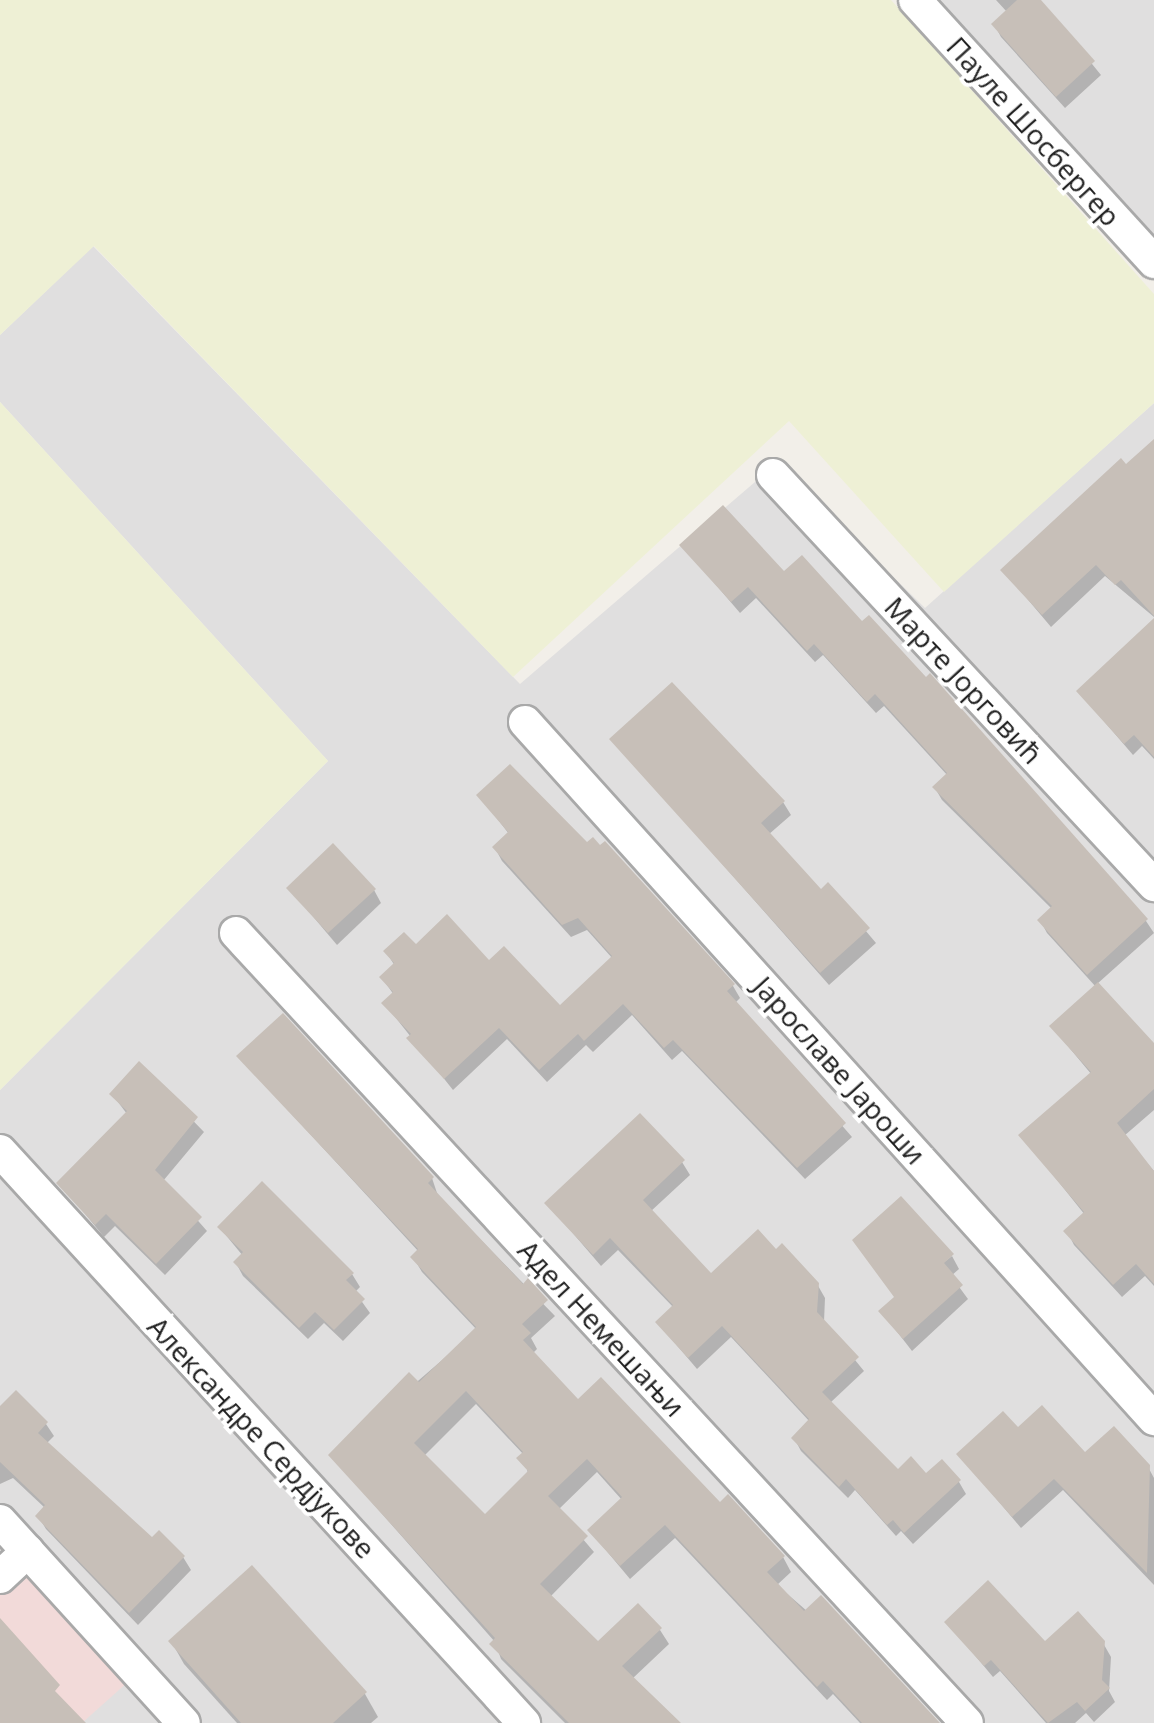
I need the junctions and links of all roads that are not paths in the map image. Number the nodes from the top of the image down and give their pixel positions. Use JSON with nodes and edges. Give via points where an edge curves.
{"nodes":[{"id":1,"x":914,"y":0,"type":"edge"},
{"id":2,"x":1154,"y":262,"type":"edge"},
{"id":3,"x":773,"y":474,"type":"dead end"},
{"id":4,"x":526,"y":722,"type":"dead end"},
{"id":5,"x":1154,"y":885,"type":"edge"},
{"id":6,"x":236,"y":932,"type":"dead end"},
{"id":7,"x":0,"y":1151,"type":"edge"},
{"id":8,"x":1154,"y":1419,"type":"edge"},
{"id":9,"x":0,"y":1520,"type":"edge"},
{"id":10,"x":28,"y":1551,"type":"junction"},
{"id":11,"x":0,"y":1577,"type":"edge"},
{"id":12,"x":184,"y":1723,"type":"edge"},
{"id":13,"x":524,"y":1723,"type":"edge"},
{"id":14,"x":967,"y":1723,"type":"edge"}],
"edges":[{"from":1,"to":2,"type":"street","name":"Пауле Шосбергер"},
{"from":3,"to":5,"type":"street","name":"Марте Јорговић"},
{"from":4,"to":8,"type":"street","name":"Јарославе Јароши"},
{"from":6,"to":14,"type":"street","name":"Адел Немешањи"},
{"from":7,"to":13,"type":"street","name":"Александре Сердјукове"},
{"from":9,"to":10,"type":"street"},
{"from":10,"to":11,"type":"street"},
{"from":10,"to":12,"type":"street"}]}
